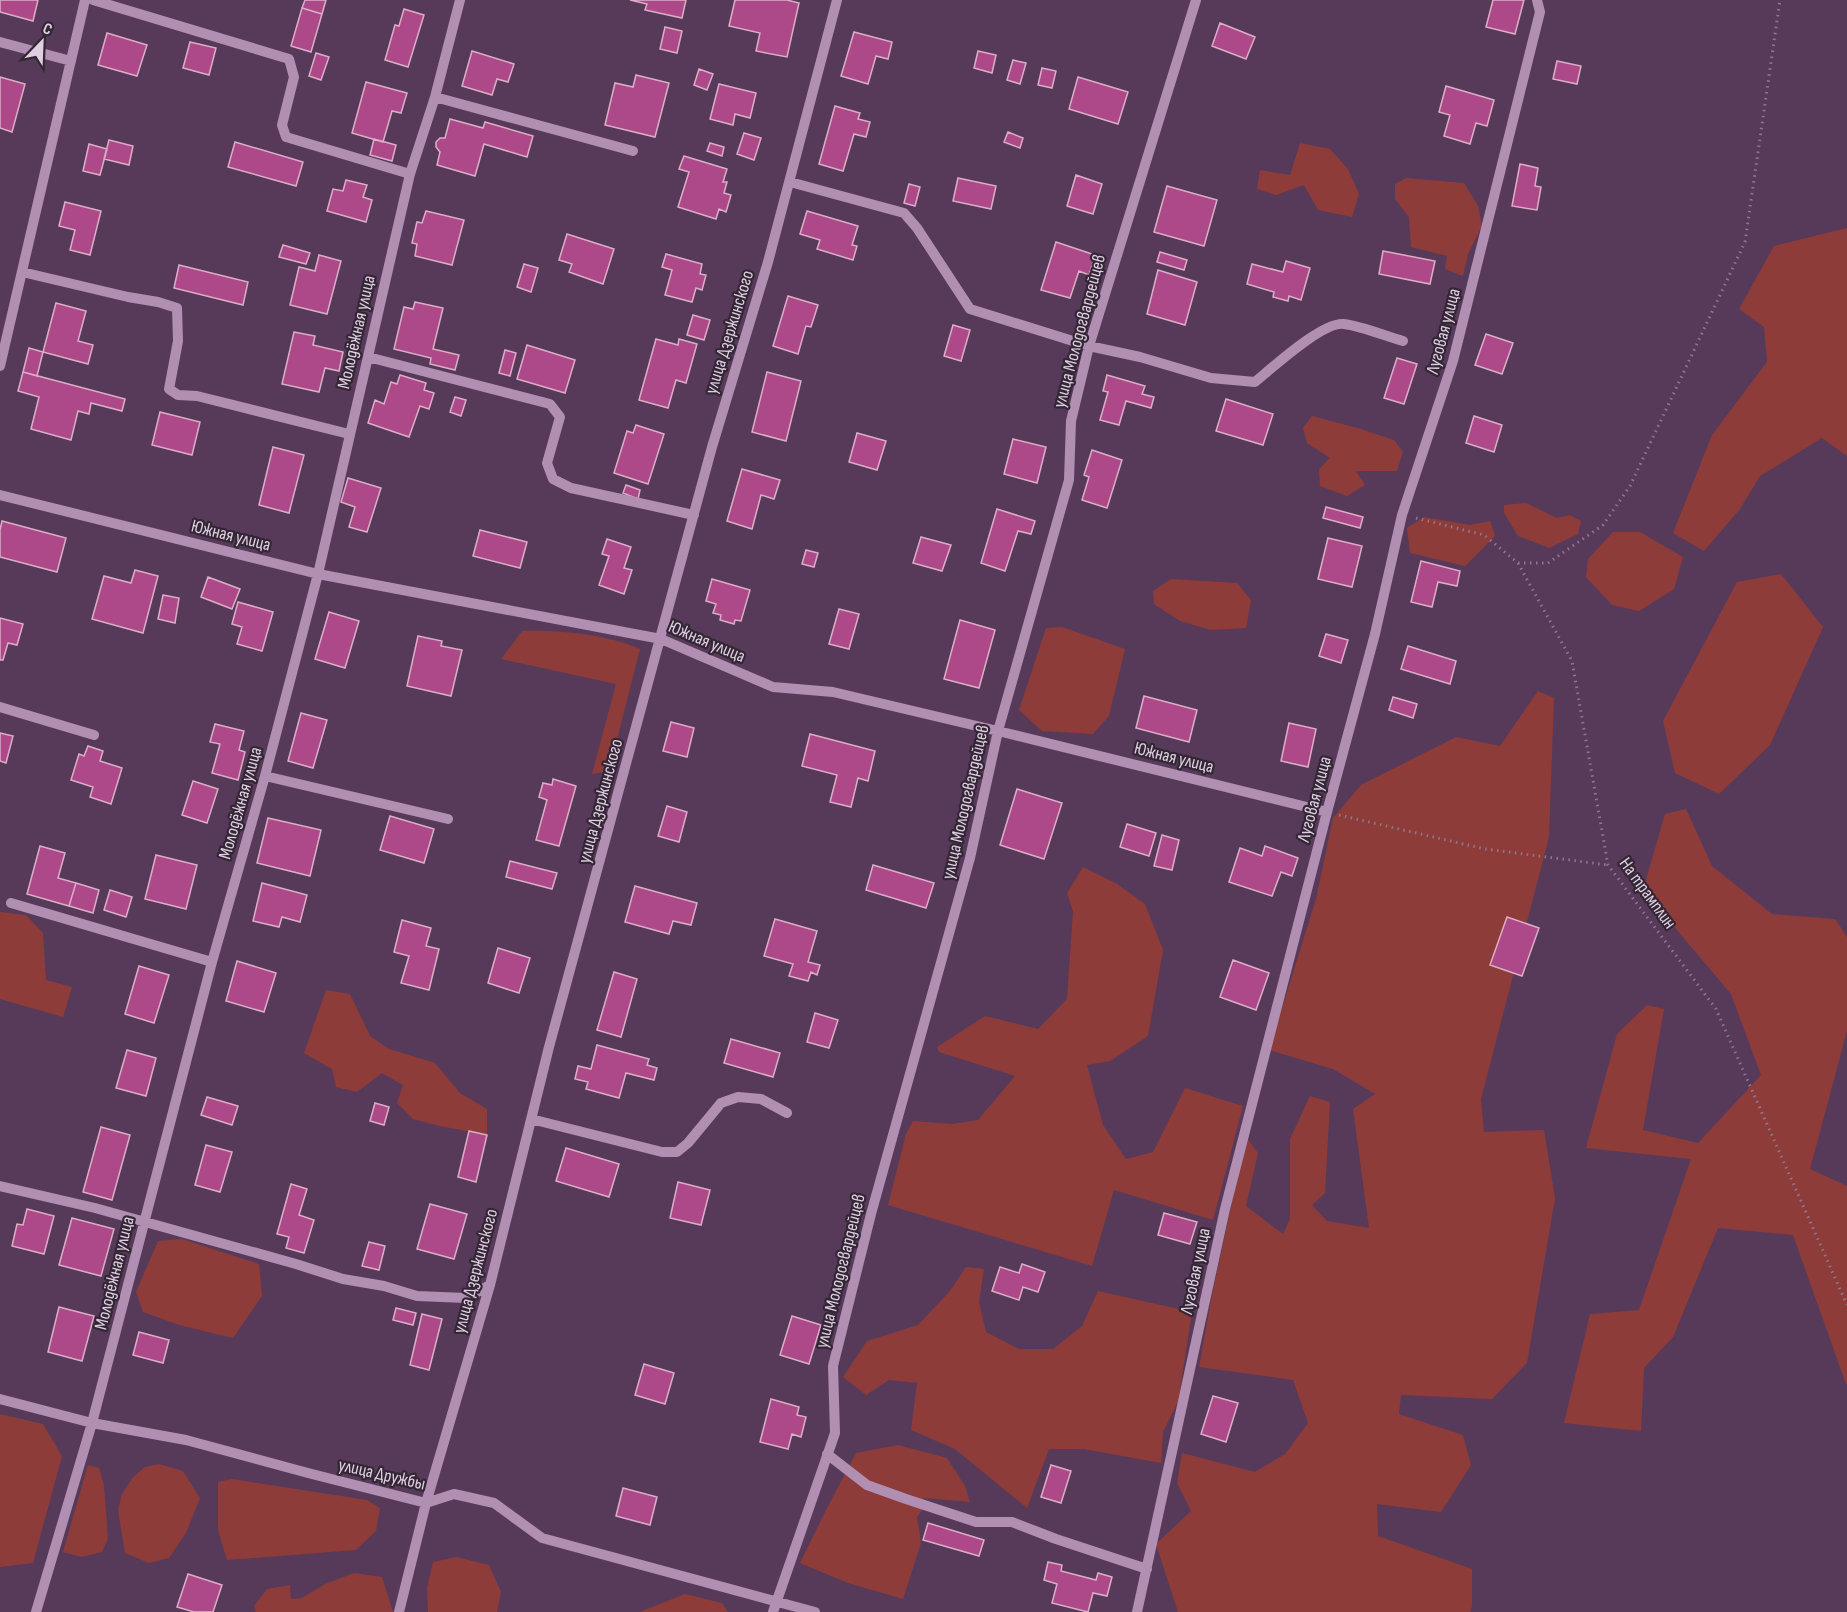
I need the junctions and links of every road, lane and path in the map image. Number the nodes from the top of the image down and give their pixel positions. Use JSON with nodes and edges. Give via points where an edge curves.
{"nodes":[{"id":1,"x":85,"y":0,"type":"edge"},
{"id":2,"x":93,"y":0,"type":"edge"},
{"id":3,"x":460,"y":0,"type":"edge"},
{"id":4,"x":837,"y":0,"type":"edge"},
{"id":5,"x":1196,"y":0,"type":"edge"},
{"id":6,"x":1537,"y":0,"type":"edge"},
{"id":7,"x":1780,"y":0,"type":"edge"},
{"id":8,"x":0,"y":42,"type":"edge"},
{"id":9,"x":71,"y":61,"type":"junction"},
{"id":10,"x":435,"y":97,"type":"junction"},
{"id":11,"x":633,"y":151,"type":"dead end"},
{"id":12,"x":410,"y":174,"type":"junction"},
{"id":13,"x":790,"y":182,"type":"junction"},
{"id":14,"x":22,"y":272,"type":"junction"},
{"id":15,"x":1403,"y":341,"type":"dead end"},
{"id":16,"x":1089,"y":346,"type":"junction"},
{"id":17,"x":368,"y":357,"type":"junction"},
{"id":18,"x":0,"y":366,"type":"edge"},
{"id":19,"x":349,"y":434,"type":"junction"},
{"id":20,"x":0,"y":495,"type":"edge"},
{"id":21,"x":694,"y":515,"type":"junction"},
{"id":22,"x":1402,"y":515,"type":"junction"},
{"id":23,"x":1518,"y":563,"type":"junction"},
{"id":24,"x":318,"y":574,"type":"junction"},
{"id":25,"x":661,"y":639,"type":"junction"},
{"id":26,"x":0,"y":707,"type":"edge"},
{"id":27,"x":998,"y":731,"type":"junction"},
{"id":28,"x":94,"y":735,"type":"dead end"},
{"id":29,"x":265,"y":776,"type":"junction"},
{"id":30,"x":1327,"y":812,"type":"junction"},
{"id":31,"x":448,"y":819,"type":"dead end"},
{"id":32,"x":1608,"y":865,"type":"junction"},
{"id":33,"x":11,"y":903,"type":"dead end"},
{"id":34,"x":212,"y":962,"type":"junction"},
{"id":35,"x":787,"y":1113,"type":"dead end"},
{"id":36,"x":531,"y":1119,"type":"junction"},
{"id":37,"x":0,"y":1186,"type":"edge"},
{"id":38,"x":143,"y":1223,"type":"junction"},
{"id":39,"x":490,"y":1285,"type":"junction"},
{"id":40,"x":1847,"y":1305,"type":"edge"},
{"id":41,"x":0,"y":1399,"type":"edge"},
{"id":42,"x":92,"y":1422,"type":"junction"},
{"id":43,"x":827,"y":1454,"type":"junction"},
{"id":44,"x":426,"y":1503,"type":"junction"},
{"id":45,"x":1147,"y":1569,"type":"junction"},
{"id":46,"x":775,"y":1607,"type":"edge"},
{"id":47,"x":36,"y":1612,"type":"edge"},
{"id":48,"x":399,"y":1612,"type":"edge"},
{"id":49,"x":815,"y":1612,"type":"edge"},
{"id":50,"x":1137,"y":1612,"type":"edge"}],
"edges":[{"from":1,"to":9,"type":"street"},
{"from":2,"to":12,"type":"street","via":[[289,58],[294,77],[282,125],[286,137]]},
{"from":3,"to":10,"type":"street","name":"Молодёжная улица"},
{"from":4,"to":13,"type":"street","name":"улица Дзержинского"},
{"from":5,"to":16,"type":"street","name":"улица Молодогвардейцев"},
{"from":6,"to":22,"type":"street","name":"Луговая улица","via":[[1540,12],[1453,361]]},
{"from":7,"to":23,"type":"path","via":[[1745,242],[1630,486],[1603,525],[1548,563]]},
{"from":8,"to":9,"type":"street"},
{"from":9,"to":14,"type":"street"},
{"from":10,"to":11,"type":"street"},
{"from":10,"to":12,"type":"street","name":"Молодёжная улица"},
{"from":12,"to":17,"type":"street","name":"Молодёжная улица"},
{"from":13,"to":16,"type":"street","via":[[904,213],[970,309]]},
{"from":13,"to":21,"type":"street","name":"улица Дзержинского"},
{"from":14,"to":18,"type":"street"},
{"from":14,"to":19,"type":"street","via":[[177,308],[178,341],[169,389],[178,395],[196,396]]},
{"from":15,"to":16,"type":"street","via":[[1342,323],[1325,329],[1255,382],[1211,378]]},
{"from":16,"to":27,"type":"street","name":"улица Молодогвардейцев","via":[[1071,421],[1069,480]]},
{"from":17,"to":19,"type":"street","name":"Молодёжная улица"},
{"from":17,"to":21,"type":"street","via":[[550,404],[560,417],[547,463],[553,479],[571,488]]},
{"from":19,"to":24,"type":"street","name":"Молодёжная улица"},
{"from":20,"to":24,"type":"street","name":"Южная улица"},
{"from":21,"to":25,"type":"street","name":"улица Дзержинского"},
{"from":22,"to":23,"type":"path","name":"На трамплин","via":[[1484,535]]},
{"from":22,"to":30,"type":"street","name":"Луговая улица","via":[[1376,634]]},
{"from":23,"to":32,"type":"path","name":"На трамплин","via":[[1572,661]]},
{"from":24,"to":25,"type":"street","name":"Южная улица"},
{"from":24,"to":29,"type":"street","name":"Молодёжная улица"},
{"from":25,"to":27,"type":"street","name":"Южная улица","via":[[773,687],[833,692]]},
{"from":25,"to":36,"type":"street","name":"улица Дзержинского"},
{"from":26,"to":28,"type":"street"},
{"from":27,"to":30,"type":"street","name":"Южная улица"},
{"from":27,"to":43,"type":"street","name":"улица Молодогвардейцев","via":[[970,858],[833,1366],[836,1433]]},
{"from":29,"to":31,"type":"street"},
{"from":29,"to":34,"type":"street","name":"Молодёжная улица"},
{"from":30,"to":32,"type":"path","via":[[1485,849]]},
{"from":30,"to":45,"type":"street","name":"Луговая улица","via":[[1226,1209]]},
{"from":32,"to":40,"type":"path","name":"На трамплин","via":[[1716,1009]]},
{"from":33,"to":34,"type":"street"},
{"from":34,"to":38,"type":"street","name":"Молодёжная улица"},
{"from":35,"to":36,"type":"street","via":[[761,1099],[738,1097],[721,1103],[677,1152],[663,1152]]},
{"from":36,"to":39,"type":"street","name":"улица Дзержинского"},
{"from":37,"to":38,"type":"street"},
{"from":38,"to":39,"type":"street","via":[[417,1296],[466,1298]]},
{"from":38,"to":42,"type":"street","name":"Молодёжная улица"},
{"from":39,"to":44,"type":"street","name":"улица Дзержинского"},
{"from":41,"to":42,"type":"street","name":"улица Дружбы"},
{"from":42,"to":44,"type":"street","name":"улица Дружбы","via":[[186,1440]]},
{"from":42,"to":47,"type":"street","name":"Молодёжная улица"},
{"from":43,"to":45,"type":"street","via":[[867,1485],[906,1500],[976,1522],[1012,1522]]},
{"from":43,"to":46,"type":"street","name":"улица Молодогвардейцев"},
{"from":44,"to":46,"type":"street","name":"улица Дружбы","via":[[454,1494],[494,1503],[542,1538]]},
{"from":44,"to":48,"type":"street","name":"улица Дзержинского"},
{"from":45,"to":50,"type":"street","name":"Луговая улица"},
{"from":46,"to":49,"type":"street","name":"улица Дружбы"}]}
